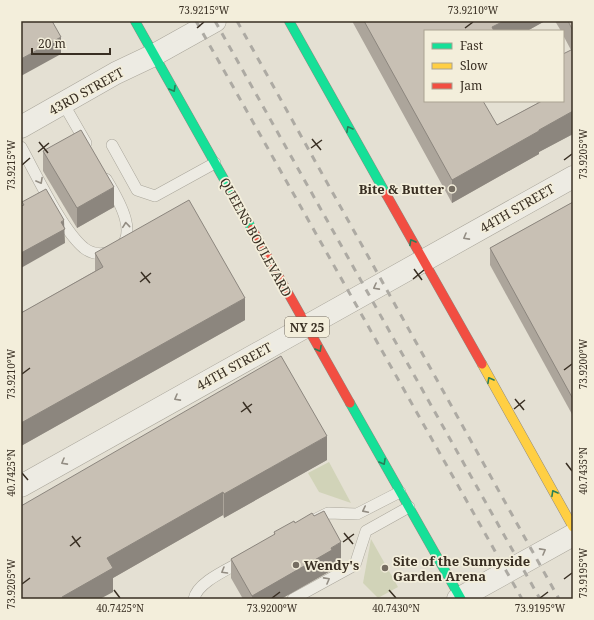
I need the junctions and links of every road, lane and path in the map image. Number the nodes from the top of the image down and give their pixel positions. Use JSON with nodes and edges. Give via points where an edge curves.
{"nodes":[{"id":1,"x":135,"y":21,"type":"edge"},
{"id":2,"x":215,"y":21,"type":"edge"},
{"id":3,"x":289,"y":21,"type":"edge"},
{"id":4,"x":154,"y":55,"type":"junction"},
{"id":5,"x":63,"y":103,"type":"junction"},
{"id":6,"x":21,"y":127,"type":"edge"},
{"id":7,"x":112,"y":145,"type":"dead end"},
{"id":8,"x":21,"y":147,"type":"edge"},
{"id":9,"x":90,"y":150,"type":"edge"},
{"id":10,"x":214,"y":162,"type":"junction"},
{"id":11,"x":102,"y":171,"type":"edge"},
{"id":12,"x":573,"y":177,"type":"edge"},
{"id":13,"x":423,"y":262,"type":"junction"},
{"id":14,"x":306,"y":326,"type":"junction"},
{"id":15,"x":21,"y":486,"type":"edge"},
{"id":16,"x":400,"y":492,"type":"junction"},
{"id":17,"x":409,"y":507,"type":"junction"},
{"id":18,"x":573,"y":527,"type":"edge"},
{"id":19,"x":300,"y":528,"type":"edge"},
{"id":20,"x":573,"y":535,"type":"edge"},
{"id":21,"x":252,"y":556,"type":"edge"},
{"id":22,"x":194,"y":599,"type":"edge"},
{"id":23,"x":292,"y":599,"type":"edge"},
{"id":24,"x":460,"y":599,"type":"edge"}],
"edges":[{"from":1,"to":4,"type":"main road","name":"QUEENS BOULEVARD","number":"NY 25"},
{"from":2,"to":4,"type":"street","name":"43RD STREET"},
{"from":13,"to":3,"type":"main road","one_way":true},
{"from":4,"to":5,"type":"street","name":"43RD STREET"},
{"from":4,"to":10,"type":"main road","name":"QUEENS BOULEVARD","number":"NY 25","one_way":true},
{"from":5,"to":6,"type":"street","name":"43RD STREET"},
{"from":5,"to":9,"type":"lane"},
{"from":7,"to":10,"type":"lane","via":[[137,190],[155,196]]},
{"from":8,"to":11,"type":"lane","one_way":true,"via":[[71,234],[86,250],[95,254],[113,252],[124,241],[127,224],[121,205]]},
{"from":10,"to":14,"type":"main road","name":"QUEENS BOULEVARD","number":"NY 25"},
{"from":12,"to":13,"type":"street","name":"44TH STREET","one_way":true},
{"from":13,"to":14,"type":"street","name":"44TH STREET","one_way":true},
{"from":18,"to":13,"type":"main road","one_way":true},
{"from":14,"to":15,"type":"street","name":"44TH STREET","one_way":true},
{"from":14,"to":16,"type":"main road","name":"QUEENS BOULEVARD","number":"NY 25","one_way":true},
{"from":16,"to":17,"type":"main road","name":"QUEENS BOULEVARD","number":"NY 25"},
{"from":16,"to":19,"type":"lane","one_way":true,"via":[[357,514],[328,512]]},
{"from":23,"to":17,"type":"lane","one_way":true,"via":[[355,565],[366,531]]},
{"from":17,"to":24,"type":"main road","name":"QUEENS BOULEVARD","number":"NY 25"},
{"from":24,"to":20,"type":"street","one_way":true},
{"from":21,"to":22,"type":"lane","one_way":true,"via":[[211,579],[195,593]]}]}
